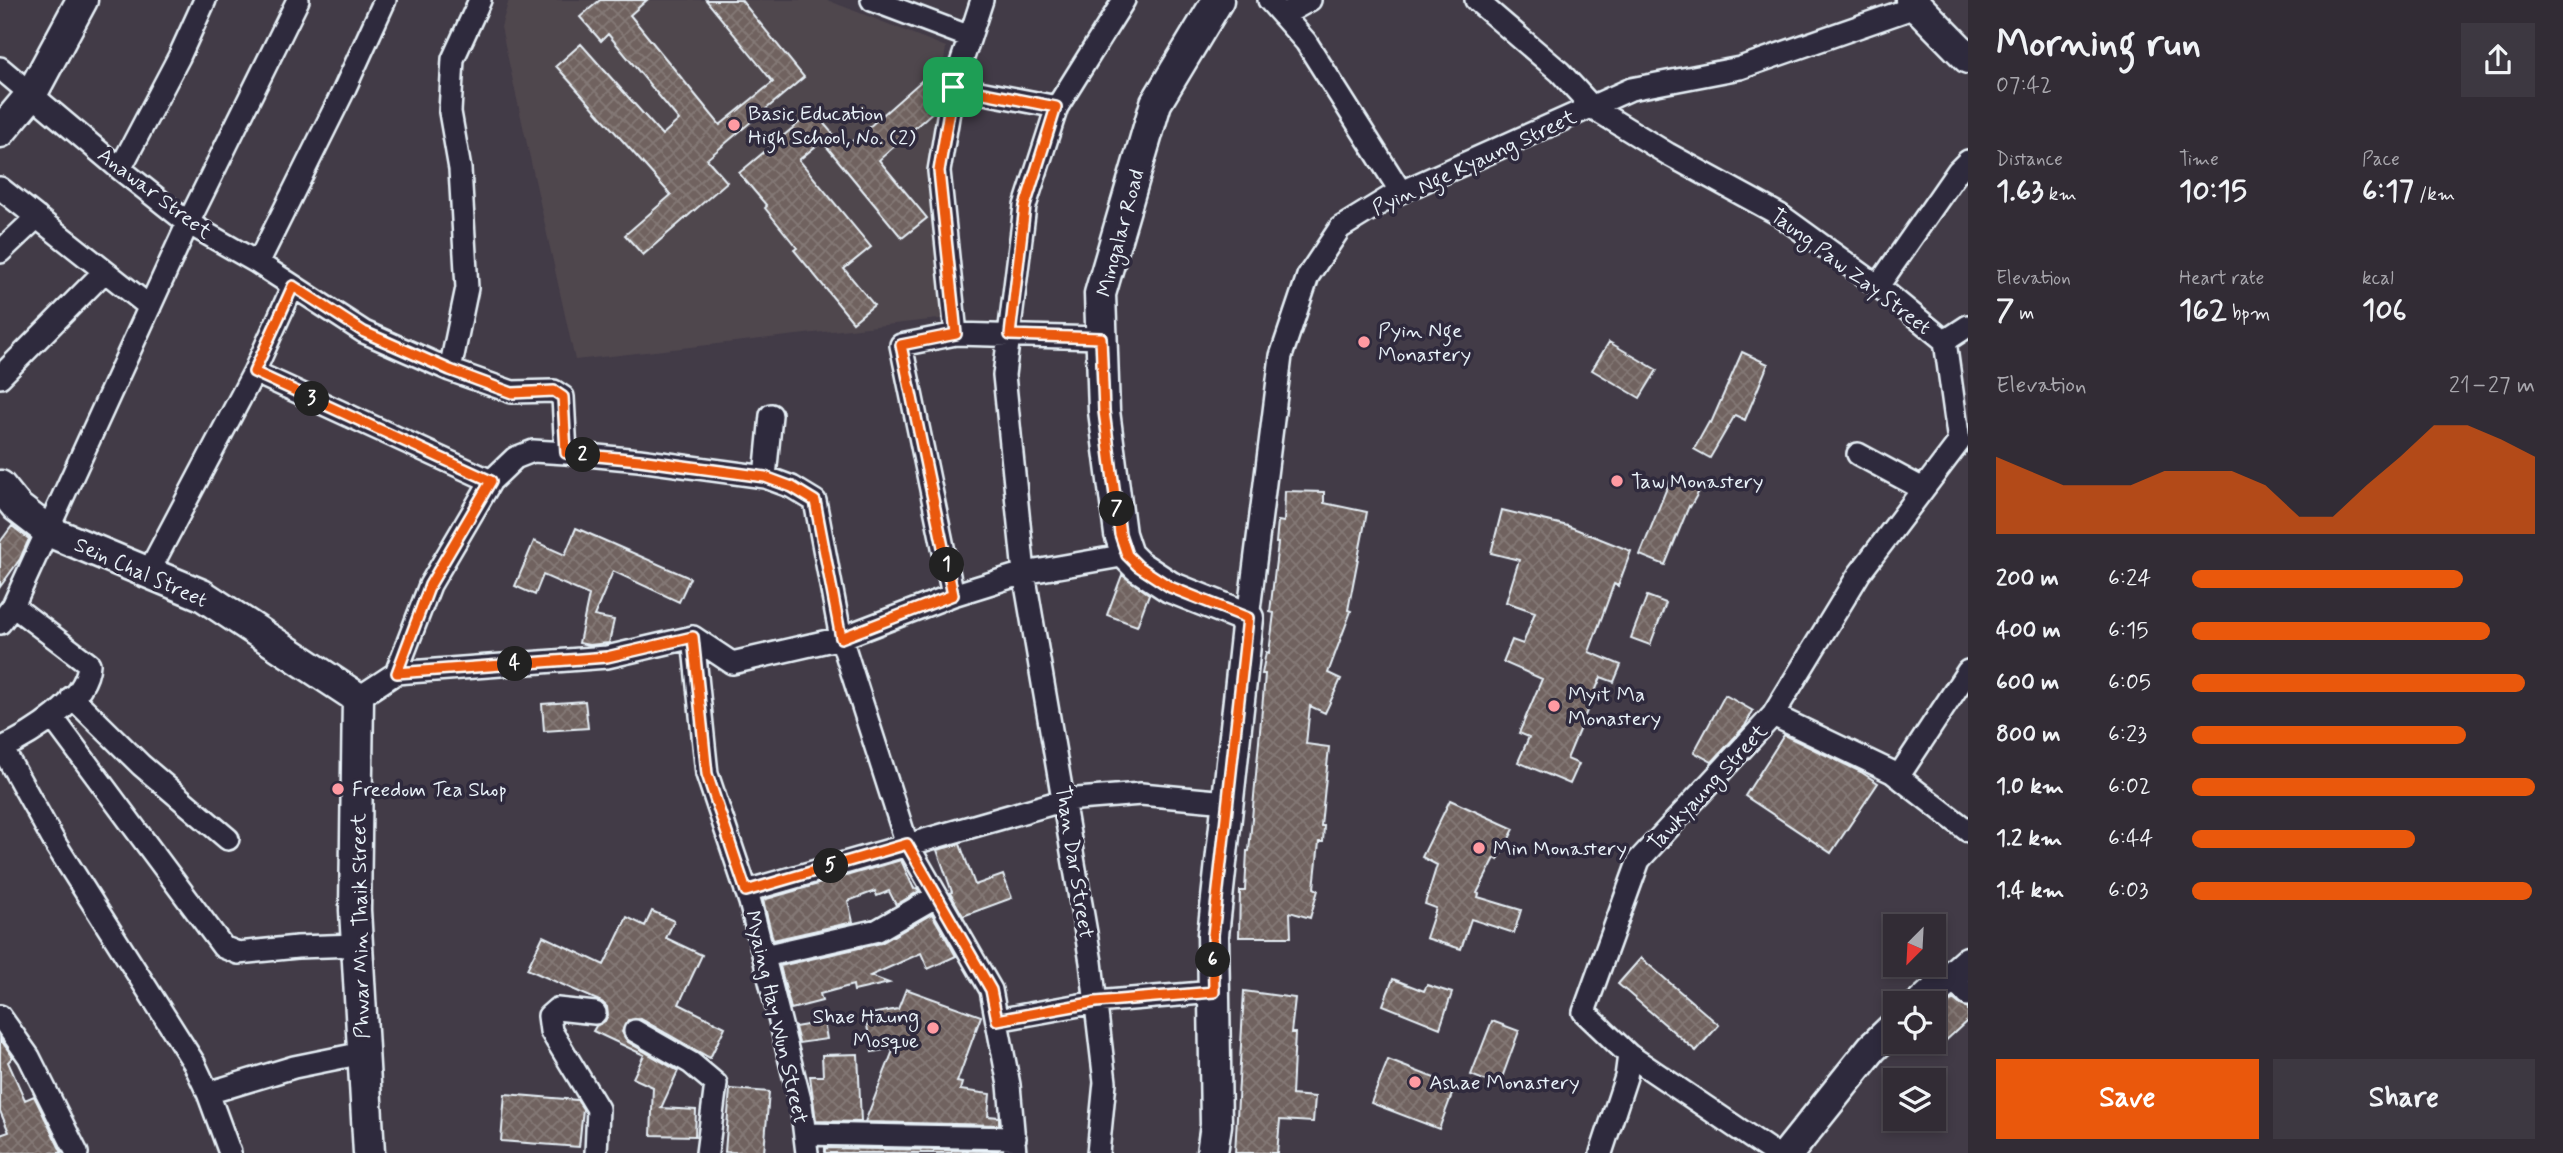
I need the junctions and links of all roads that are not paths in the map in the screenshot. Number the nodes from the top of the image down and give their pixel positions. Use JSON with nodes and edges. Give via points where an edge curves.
{"nodes":[{"id":1,"x":82,"y":0,"type":"edge"},
{"id":2,"x":205,"y":0,"type":"edge"},
{"id":3,"x":298,"y":0,"type":"edge"},
{"id":4,"x":385,"y":0,"type":"edge"},
{"id":5,"x":481,"y":0,"type":"edge"},
{"id":6,"x":872,"y":0,"type":"edge"},
{"id":7,"x":982,"y":0,"type":"edge"},
{"id":8,"x":1124,"y":0,"type":"edge"},
{"id":9,"x":1218,"y":0,"type":"edge"},
{"id":10,"x":1310,"y":0,"type":"edge"},
{"id":11,"x":1476,"y":0,"type":"edge"},
{"id":12,"x":1914,"y":3,"type":"edge"},
{"id":13,"x":1276,"y":8,"type":"edge"},
{"id":14,"x":970,"y":37,"type":"junction"},
{"id":15,"x":1968,"y":58,"type":"edge"},
{"id":16,"x":0,"y":68,"type":"edge"},
{"id":17,"x":953,"y":87,"type":"junction"},
{"id":18,"x":31,"y":95,"type":"junction"},
{"id":19,"x":1056,"y":107,"type":"junction"},
{"id":20,"x":1593,"y":108,"type":"junction"},
{"id":21,"x":0,"y":132,"type":"edge"},
{"id":22,"x":1968,"y":161,"type":"edge"},
{"id":23,"x":120,"y":169,"type":"junction"},
{"id":24,"x":0,"y":188,"type":"edge"},
{"id":25,"x":1401,"y":192,"type":"junction"},
{"id":26,"x":37,"y":217,"type":"junction"},
{"id":27,"x":188,"y":223,"type":"junction"},
{"id":28,"x":0,"y":252,"type":"edge"},
{"id":29,"x":258,"y":263,"type":"junction"},
{"id":30,"x":104,"y":272,"type":"junction"},
{"id":31,"x":293,"y":286,"type":"junction"},
{"id":32,"x":1878,"y":286,"type":"junction"},
{"id":33,"x":150,"y":307,"type":"junction"},
{"id":34,"x":1968,"y":326,"type":"edge"},
{"id":35,"x":956,"y":334,"type":"junction"},
{"id":36,"x":1010,"y":335,"type":"junction"},
{"id":37,"x":1101,"y":338,"type":"junction"},
{"id":38,"x":1945,"y":341,"type":"junction"},
{"id":39,"x":450,"y":370,"type":"junction"},
{"id":40,"x":254,"y":372,"type":"junction"},
{"id":41,"x":0,"y":377,"type":"edge"},
{"id":42,"x":771,"y":415,"type":"dead end"},
{"id":43,"x":1963,"y":447,"type":"edge"},
{"id":44,"x":566,"y":453,"type":"junction"},
{"id":45,"x":1857,"y":454,"type":"dead end"},
{"id":46,"x":765,"y":477,"type":"junction"},
{"id":47,"x":491,"y":481,"type":"junction"},
{"id":48,"x":0,"y":486,"type":"edge"},
{"id":49,"x":1923,"y":489,"type":"junction"},
{"id":50,"x":48,"y":531,"type":"junction"},
{"id":51,"x":1127,"y":555,"type":"junction"},
{"id":52,"x":148,"y":573,"type":"junction"},
{"id":53,"x":1024,"y":573,"type":"junction"},
{"id":54,"x":953,"y":595,"type":"junction"},
{"id":55,"x":13,"y":606,"type":"junction"},
{"id":56,"x":1248,"y":618,"type":"junction"},
{"id":57,"x":0,"y":624,"type":"edge"},
{"id":58,"x":693,"y":637,"type":"junction"},
{"id":59,"x":841,"y":638,"type":"junction"},
{"id":60,"x":1968,"y":671,"type":"edge"},
{"id":61,"x":397,"y":673,"type":"junction"},
{"id":62,"x":72,"y":697,"type":"junction"},
{"id":63,"x":358,"y":698,"type":"junction"},
{"id":64,"x":1773,"y":715,"type":"junction"},
{"id":65,"x":53,"y":718,"type":"junction"},
{"id":66,"x":1,"y":748,"type":"edge"},
{"id":67,"x":1898,"y":777,"type":"junction"},
{"id":68,"x":1065,"y":800,"type":"junction"},
{"id":69,"x":1227,"y":802,"type":"junction"},
{"id":70,"x":1968,"y":831,"type":"edge"},
{"id":71,"x":228,"y":839,"type":"dead end"},
{"id":72,"x":907,"y":844,"type":"junction"},
{"id":73,"x":746,"y":891,"type":"junction"},
{"id":74,"x":937,"y":896,"type":"junction"},
{"id":75,"x":356,"y":945,"type":"junction"},
{"id":76,"x":764,"y":956,"type":"junction"},
{"id":77,"x":1962,"y":978,"type":"edge"},
{"id":78,"x":1941,"y":991,"type":"edge"},
{"id":79,"x":1214,"y":992,"type":"junction"},
{"id":80,"x":1096,"y":1002,"type":"junction"},
{"id":81,"x":595,"y":1013,"type":"dead end"},
{"id":82,"x":0,"y":1016,"type":"edge"},
{"id":83,"x":997,"y":1020,"type":"junction"},
{"id":84,"x":635,"y":1031,"type":"dead end"},
{"id":85,"x":1883,"y":1037,"type":"edge"},
{"id":86,"x":363,"y":1053,"type":"junction"},
{"id":87,"x":1629,"y":1055,"type":"junction"},
{"id":88,"x":208,"y":1093,"type":"junction"},
{"id":89,"x":806,"y":1143,"type":"edge"},
{"id":90,"x":1015,"y":1146,"type":"edge"},
{"id":91,"x":77,"y":1153,"type":"edge"},
{"id":92,"x":230,"y":1153,"type":"edge"},
{"id":93,"x":369,"y":1153,"type":"edge"},
{"id":94,"x":596,"y":1153,"type":"edge"},
{"id":95,"x":707,"y":1153,"type":"edge"},
{"id":96,"x":1098,"y":1153,"type":"edge"},
{"id":97,"x":1212,"y":1153,"type":"edge"},
{"id":98,"x":1601,"y":1153,"type":"edge"},
{"id":99,"x":1774,"y":1153,"type":"edge"},
{"id":100,"x":1788,"y":1153,"type":"edge"}],
"edges":[{"from":1,"to":18,"type":"main road"},
{"from":2,"to":23,"type":"street"},
{"from":3,"to":27,"type":"street"},
{"from":4,"to":29,"type":"street"},
{"from":5,"to":39,"type":"street","via":[[453,59],[450,112],[460,169],[467,288]]},
{"from":6,"to":14,"type":"street"},
{"from":7,"to":14,"type":"street"},
{"from":8,"to":19,"type":"street","name":"Than Dar Street"},
{"from":9,"to":37,"type":"main road","name":"Mingalar Road","via":[[1156,103],[1100,294]]},
{"from":10,"to":13,"type":"street"},
{"from":11,"to":20,"type":"street","name":"Taung Paw Zay Street","via":[[1560,72]]},
{"from":12,"to":15,"type":"main road"},
{"from":12,"to":20,"type":"street","name":"Pyin Nge Kyaung Street","via":[[1740,68],[1631,89]]},
{"from":13,"to":25,"type":"street","via":[[1306,43]]},
{"from":14,"to":17,"type":"street"},
{"from":16,"to":18,"type":"street","name":"Anawar Street"},
{"from":17,"to":19,"type":"street"},
{"from":17,"to":35,"type":"street","via":[[939,171]]},
{"from":18,"to":21,"type":"main road"},
{"from":18,"to":23,"type":"street","name":"Anawar Street"},
{"from":19,"to":36,"type":"street","name":"Than Dar Street","via":[[1025,206]]},
{"from":20,"to":25,"type":"street","name":"Pyin Nge Kyaung Street"},
{"from":20,"to":32,"type":"street","name":"Taung Paw Zay Street","via":[[1780,215]]},
{"from":22,"to":32,"type":"street"},
{"from":23,"to":27,"type":"street","name":"Anawar Street"},
{"from":24,"to":26,"type":"street"},
{"from":25,"to":56,"type":"street","name":"Pyin Nge Kyaung Street","via":[[1340,228],[1308,276],[1281,356]]},
{"from":26,"to":28,"type":"street"},
{"from":26,"to":30,"type":"street"},
{"from":27,"to":29,"type":"street","name":"Anawar Street"},
{"from":27,"to":33,"type":"street"},
{"from":29,"to":31,"type":"street","name":"Anawar Street"},
{"from":30,"to":33,"type":"street"},
{"from":30,"to":41,"type":"street"},
{"from":31,"to":39,"type":"street","name":"Anawar Street","via":[[364,332]]},
{"from":31,"to":40,"type":"street"},
{"from":32,"to":38,"type":"street","name":"Taung Paw Zay Street"},
{"from":33,"to":50,"type":"street"},
{"from":34,"to":38,"type":"street"},
{"from":35,"to":36,"type":"street"},
{"from":35,"to":54,"type":"street","via":[[901,345]]},
{"from":36,"to":37,"type":"street"},
{"from":36,"to":53,"type":"street","name":"Than Dar Street","via":[[1004,375]]},
{"from":37,"to":51,"type":"main road","name":"Mingalar Road","via":[[1104,411],[1120,534]]},
{"from":38,"to":43,"type":"street","name":"Taung Paw Zay Street"},
{"from":39,"to":44,"type":"street","name":"Anawar Street","via":[[512,393],[554,391],[563,397]]},
{"from":40,"to":47,"type":"street"},
{"from":40,"to":52,"type":"street"},
{"from":42,"to":46,"type":"street"},
{"from":43,"to":49,"type":"street","name":"Taung Paw Zay Street"},
{"from":44,"to":46,"type":"street"},
{"from":44,"to":47,"type":"street","via":[[533,451],[515,458]]},
{"from":45,"to":49,"type":"street"},
{"from":46,"to":59,"type":"street","via":[[815,501]]},
{"from":47,"to":61,"type":"street","via":[[430,585]]},
{"from":48,"to":50,"type":"main road","name":"Sein Chal Street","via":[[17,507]]},
{"from":49,"to":64,"type":"street","name":"Taung Paw Zay Street","via":[[1859,574]]},
{"from":50,"to":52,"type":"main road","name":"Sein Chal Street"},
{"from":50,"to":55,"type":"street"},
{"from":51,"to":53,"type":"street"},
{"from":51,"to":56,"type":"main road","via":[[1170,587]]},
{"from":52,"to":63,"type":"main road","name":"Sein Chal Street","via":[[202,595]]},
{"from":53,"to":54,"type":"street"},
{"from":53,"to":68,"type":"street","name":"Than Dar Street"},
{"from":54,"to":59,"type":"street"},
{"from":55,"to":57,"type":"street"},
{"from":55,"to":62,"type":"street","via":[[89,664],[88,675]]},
{"from":56,"to":69,"type":"main road"},
{"from":58,"to":59,"type":"street","via":[[732,663]]},
{"from":58,"to":61,"type":"street","via":[[607,657]]},
{"from":58,"to":73,"type":"street","name":"Myaing Hay Wun Street","via":[[707,774]]},
{"from":59,"to":72,"type":"street"},
{"from":60,"to":67,"type":"street"},
{"from":61,"to":63,"type":"street"},
{"from":62,"to":65,"type":"street"},
{"from":62,"to":71,"type":"street","via":[[141,765]]},
{"from":63,"to":75,"type":"main road","name":"Phwar Min Thaik Street"},
{"from":64,"to":67,"type":"street","name":"Tawkyaung Street"},
{"from":64,"to":87,"type":"street","name":"Tawkyaung Street","via":[[1639,860],[1583,1008]]},
{"from":65,"to":66,"type":"street"},
{"from":65,"to":75,"type":"street","via":[[223,947],[238,953]]},
{"from":66,"to":88,"type":"street"},
{"from":67,"to":70,"type":"street","name":"Tawkyaung Street"},
{"from":68,"to":69,"type":"street","via":[[1141,794]]},
{"from":68,"to":72,"type":"street"},
{"from":68,"to":80,"type":"street","name":"Than Dar Street"},
{"from":69,"to":79,"type":"main road","via":[[1213,935]]},
{"from":72,"to":73,"type":"street"},
{"from":72,"to":74,"type":"street"},
{"from":73,"to":76,"type":"street","name":"Myaing Hay Wun Street"},
{"from":74,"to":76,"type":"street","via":[[878,930]]},
{"from":74,"to":83,"type":"street","via":[[991,990]]},
{"from":75,"to":86,"type":"main road","name":"Phwar Min Thaik Street"},
{"from":76,"to":89,"type":"street","name":"Myaing Hay Wun Street","via":[[801,1104]]},
{"from":77,"to":78,"type":"main road"},
{"from":79,"to":80,"type":"street"},
{"from":79,"to":97,"type":"main road","via":[[1216,1125]]},
{"from":80,"to":83,"type":"street"},
{"from":80,"to":96,"type":"street","name":"Than Dar Street","via":[[1105,1082]]},
{"from":81,"to":94,"type":"street","via":[[557,1009],[549,1016],[551,1031],[598,1109]]},
{"from":82,"to":91,"type":"street","via":[[29,1057]]},
{"from":83,"to":90,"type":"street"},
{"from":84,"to":95,"type":"street","via":[[691,1063],[716,1084]]},
{"from":85,"to":100,"type":"main road"},
{"from":86,"to":88,"type":"street","via":[[293,1067]]},
{"from":86,"to":93,"type":"main road","name":"Phwar Min Thaik Street"},
{"from":87,"to":98,"type":"street"},
{"from":87,"to":99,"type":"street"},
{"from":88,"to":92,"type":"street"},
{"from":89,"to":90,"type":"street"}]}
